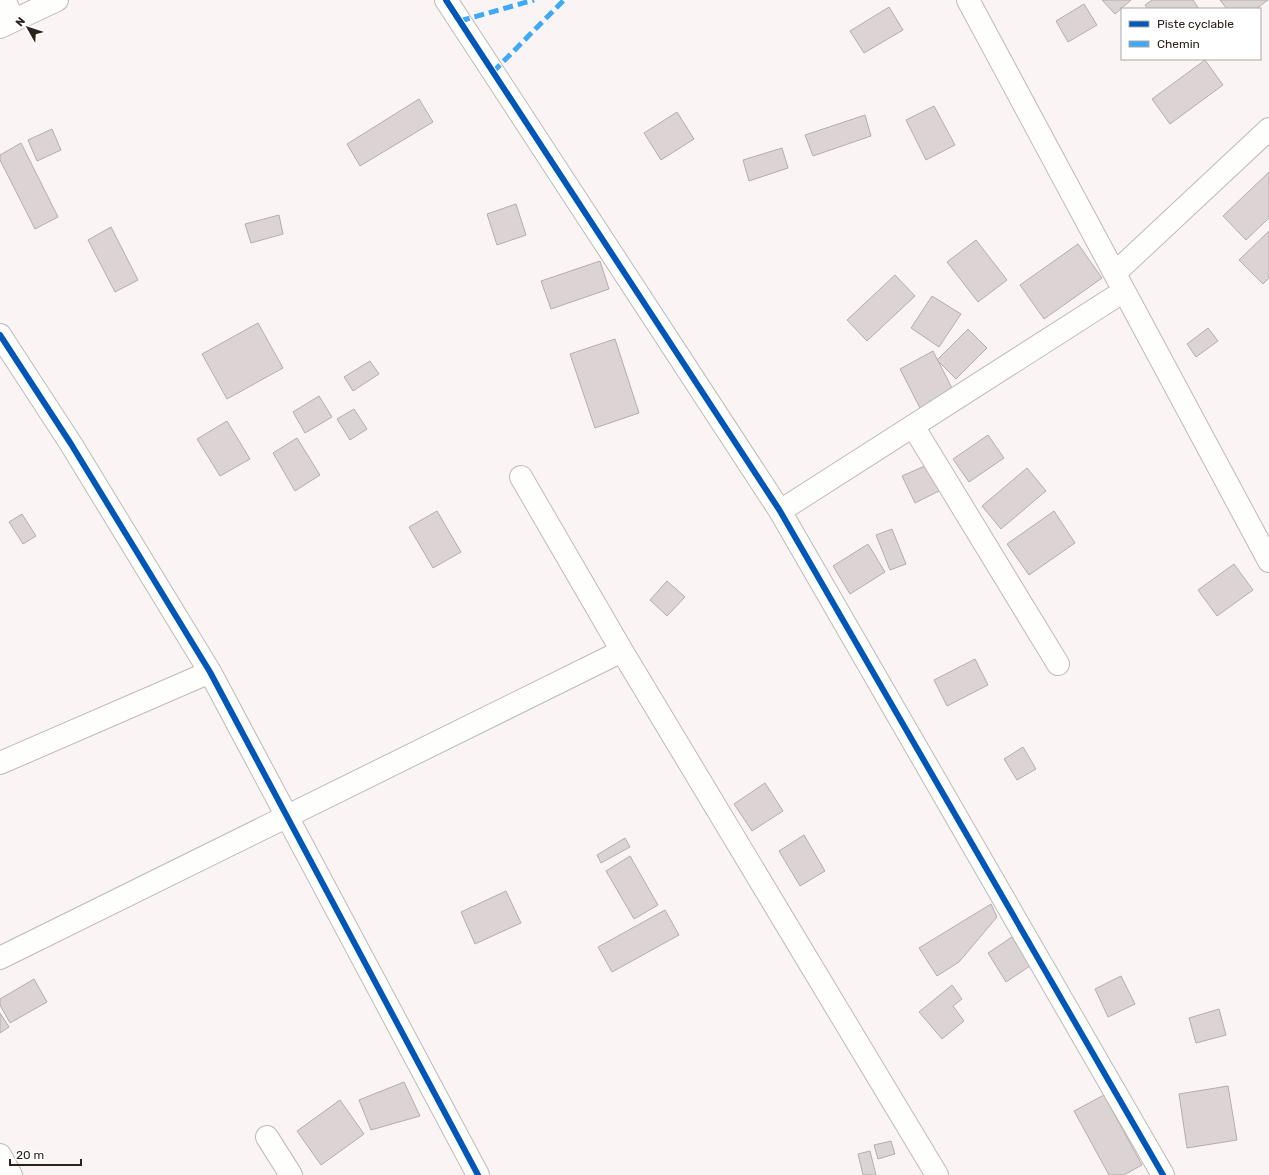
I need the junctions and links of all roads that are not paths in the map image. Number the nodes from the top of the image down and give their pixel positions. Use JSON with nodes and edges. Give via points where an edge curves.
{"nodes":[{"id":1,"x":4,"y":0,"type":"edge"},
{"id":2,"x":57,"y":0,"type":"edge"},
{"id":3,"x":446,"y":0,"type":"edge"},
{"id":4,"x":968,"y":0,"type":"edge"},
{"id":5,"x":7,"y":24,"type":"edge"},
{"id":6,"x":1269,"y":129,"type":"edge"},
{"id":7,"x":1120,"y":282,"type":"junction"},
{"id":8,"x":0,"y":335,"type":"edge"},
{"id":9,"x":913,"y":426,"type":"junction"},
{"id":10,"x":521,"y":476,"type":"dead end"},
{"id":11,"x":780,"y":511,"type":"junction"},
{"id":12,"x":1269,"y":561,"type":"edge"},
{"id":13,"x":622,"y":651,"type":"junction"},
{"id":14,"x":1058,"y":664,"type":"dead end"},
{"id":15,"x":210,"y":672,"type":"junction"},
{"id":16,"x":0,"y":764,"type":"edge"},
{"id":17,"x":288,"y":816,"type":"junction"},
{"id":18,"x":0,"y":958,"type":"edge"},
{"id":19,"x":267,"y":1137,"type":"dead end"},
{"id":20,"x":0,"y":1155,"type":"edge"},
{"id":21,"x":11,"y":1175,"type":"edge"},
{"id":22,"x":291,"y":1175,"type":"edge"},
{"id":23,"x":478,"y":1175,"type":"edge"},
{"id":24,"x":937,"y":1175,"type":"edge"},
{"id":25,"x":1163,"y":1175,"type":"edge"}],
"edges":[{"from":1,"to":5,"type":"street"},
{"from":2,"to":5,"type":"street"},
{"from":3,"to":11,"type":"street"},
{"from":4,"to":7,"type":"street"},
{"from":6,"to":7,"type":"street"},
{"from":7,"to":9,"type":"street"},
{"from":7,"to":12,"type":"street"},
{"from":8,"to":15,"type":"street","via":[[71,444]]},
{"from":9,"to":11,"type":"street"},
{"from":9,"to":14,"type":"street"},
{"from":10,"to":13,"type":"street"},
{"from":11,"to":25,"type":"street"},
{"from":13,"to":17,"type":"street"},
{"from":13,"to":24,"type":"street"},
{"from":15,"to":16,"type":"street"},
{"from":15,"to":17,"type":"street"},
{"from":17,"to":18,"type":"street"},
{"from":17,"to":23,"type":"street"},
{"from":19,"to":22,"type":"street"},
{"from":20,"to":21,"type":"street"}]}
